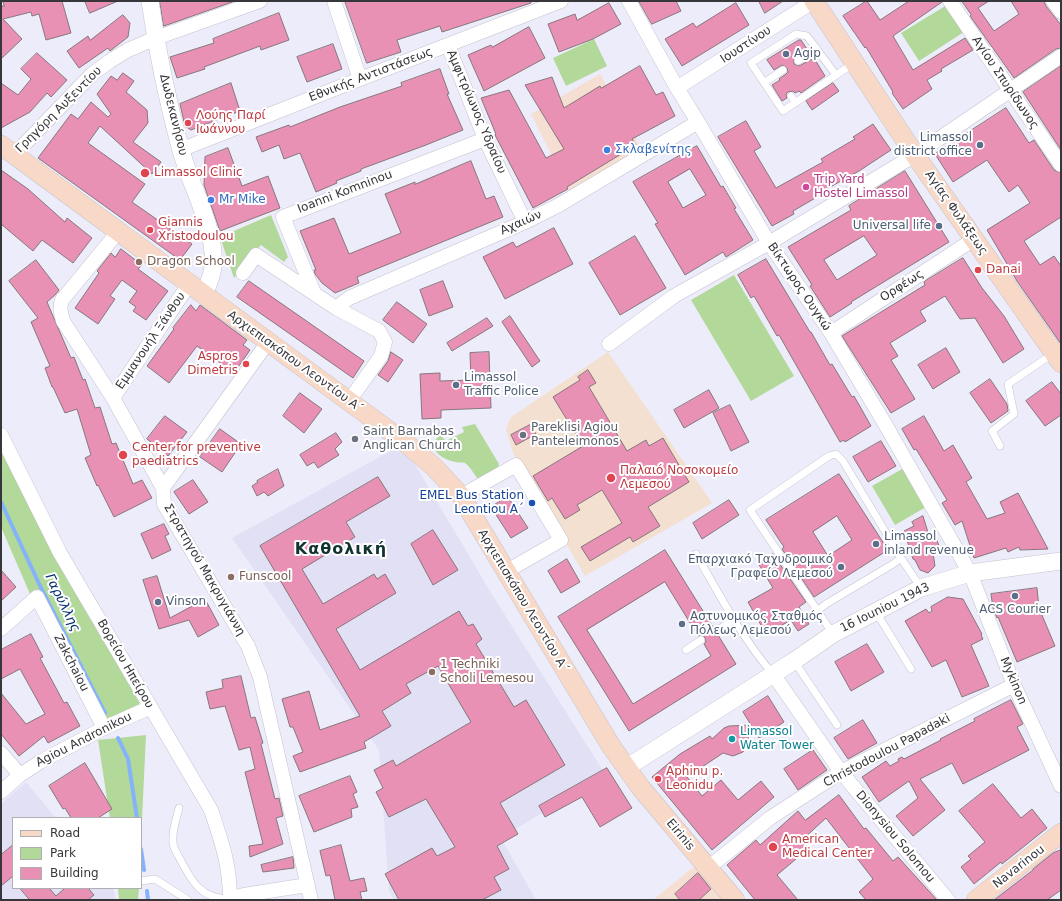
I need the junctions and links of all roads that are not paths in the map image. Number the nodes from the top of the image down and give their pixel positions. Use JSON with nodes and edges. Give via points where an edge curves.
{"nodes":[{"id":1,"x":150,"y":1,"type":"edge"},
{"id":2,"x":260,"y":1,"type":"edge"},
{"id":3,"x":334,"y":1,"type":"edge"},
{"id":4,"x":561,"y":1,"type":"edge"},
{"id":5,"x":629,"y":1,"type":"edge"},
{"id":6,"x":814,"y":1,"type":"edge"},
{"id":7,"x":950,"y":1,"type":"edge"},
{"id":8,"x":1053,"y":1,"type":"edge"},
{"id":9,"x":1061,"y":12,"type":"edge"},
{"id":10,"x":156,"y":38,"type":"junction"},
{"id":11,"x":448,"y":45,"type":"junction"},
{"id":12,"x":817,"y":49,"type":"junction"},
{"id":13,"x":1061,"y":56,"type":"edge"},
{"id":14,"x":798,"y":61,"type":"dead end"},
{"id":15,"x":855,"y":62,"type":"junction"},
{"id":16,"x":780,"y":75,"type":"dead end"},
{"id":17,"x":836,"y":75,"type":"junction"},
{"id":18,"x":360,"y":78,"type":"junction"},
{"id":19,"x":764,"y":83,"type":"junction"},
{"id":20,"x":677,"y":88,"type":"junction"},
{"id":21,"x":1010,"y":91,"type":"junction"},
{"id":22,"x":791,"y":96,"type":"dead end"},
{"id":23,"x":796,"y":103,"type":"junction"},
{"id":24,"x":698,"y":122,"type":"junction"},
{"id":25,"x":485,"y":139,"type":"junction"},
{"id":26,"x":7,"y":150,"type":"edge"},
{"id":27,"x":180,"y":150,"type":"junction"},
{"id":28,"x":915,"y":155,"type":"junction"},
{"id":29,"x":1061,"y":165,"type":"edge"},
{"id":30,"x":525,"y":222,"type":"junction"},
{"id":31,"x":118,"y":232,"type":"junction"},
{"id":32,"x":974,"y":239,"type":"junction"},
{"id":33,"x":769,"y":243,"type":"junction"},
{"id":34,"x":243,"y":273,"type":"dead end"},
{"id":35,"x":189,"y":284,"type":"junction"},
{"id":36,"x":314,"y":293,"type":"junction"},
{"id":37,"x":204,"y":296,"type":"junction"},
{"id":38,"x":336,"y":308,"type":"junction"},
{"id":39,"x":831,"y":333,"type":"junction"},
{"id":40,"x":268,"y":342,"type":"junction"},
{"id":41,"x":609,"y":344,"type":"dead end"},
{"id":42,"x":1058,"y":358,"type":"edge"},
{"id":43,"x":113,"y":398,"type":"junction"},
{"id":44,"x":348,"y":401,"type":"junction"},
{"id":45,"x":1,"y":435,"type":"edge"},
{"id":46,"x":1000,"y":446,"type":"dead end"},
{"id":47,"x":163,"y":488,"type":"junction"},
{"id":48,"x":461,"y":496,"type":"junction"},
{"id":49,"x":696,"y":554,"type":"dead end"},
{"id":50,"x":901,"y":558,"type":"junction"},
{"id":51,"x":1061,"y":561,"type":"edge"},
{"id":52,"x":507,"y":571,"type":"junction"},
{"id":53,"x":970,"y":573,"type":"junction"},
{"id":54,"x":921,"y":588,"type":"junction"},
{"id":55,"x":817,"y":611,"type":"junction"},
{"id":56,"x":876,"y":612,"type":"junction"},
{"id":57,"x":735,"y":619,"type":"junction"},
{"id":58,"x":1,"y":630,"type":"edge"},
{"id":59,"x":716,"y":631,"type":"dead end"},
{"id":60,"x":833,"y":634,"type":"junction"},
{"id":61,"x":701,"y":640,"type":"dead end"},
{"id":62,"x":686,"y":650,"type":"dead end"},
{"id":63,"x":794,"y":661,"type":"junction"},
{"id":64,"x":911,"y":669,"type":"dead end"},
{"id":65,"x":773,"y":674,"type":"junction"},
{"id":66,"x":1014,"y":685,"type":"junction"},
{"id":67,"x":151,"y":707,"type":"junction"},
{"id":68,"x":837,"y":725,"type":"dead end"},
{"id":69,"x":104,"y":728,"type":"junction"},
{"id":70,"x":1,"y":753,"type":"edge"},
{"id":71,"x":626,"y":768,"type":"junction"},
{"id":72,"x":841,"y":772,"type":"junction"},
{"id":73,"x":20,"y":775,"type":"junction"},
{"id":74,"x":1061,"y":786,"type":"edge"},
{"id":75,"x":1,"y":792,"type":"edge"},
{"id":76,"x":179,"y":808,"type":"dead end"},
{"id":77,"x":1061,"y":833,"type":"edge"},
{"id":78,"x":708,"y":868,"type":"junction"},
{"id":79,"x":142,"y":882,"type":"edge"},
{"id":80,"x":307,"y":884,"type":"junction"},
{"id":81,"x":230,"y":899,"type":"edge"},
{"id":82,"x":188,"y":900,"type":"edge"},
{"id":83,"x":311,"y":900,"type":"edge"},
{"id":84,"x":735,"y":900,"type":"edge"},
{"id":85,"x":948,"y":900,"type":"edge"},
{"id":86,"x":976,"y":900,"type":"edge"}],
"edges":[{"from":1,"to":10,"type":"street","name":"Δωδεκανήσου"},
{"from":2,"to":10,"type":"street","name":"Γρηγόρη Αυξεντίου"},
{"from":3,"to":18,"type":"street"},
{"from":4,"to":11,"type":"street","name":"Εθνικής Αντιστάσεως"},
{"from":5,"to":20,"type":"street","name":"Βίκτωρος Ουγκώ"},
{"from":6,"to":15,"type":"main road","name":"Αγίας Φυλάξεως"},
{"from":6,"to":20,"type":"street","name":"Ιουστίνου"},
{"from":7,"to":21,"type":"street","name":"Αγίου Σπυρίδωνος"},
{"from":8,"to":9,"type":"street"},
{"from":10,"to":26,"type":"street","name":"Γρηγόρη Αυξεντίου","via":[[128,50],[92,74]]},
{"from":10,"to":27,"type":"street","name":"Δωδεκανήσου"},
{"from":11,"to":18,"type":"street","name":"Εθνικής Αντιστάσεως"},
{"from":11,"to":25,"type":"street","name":"Αμφιτρύωνος Υδραίου"},
{"from":12,"to":14,"type":"lane","via":[[809,58]]},
{"from":12,"to":17,"type":"lane"},
{"from":12,"to":19,"type":"lane","via":[[808,36],[796,34],[751,63]]},
{"from":13,"to":21,"type":"street"},
{"from":15,"to":17,"type":"lane"},
{"from":15,"to":28,"type":"main road","name":"Αγίας Φυλάξεως"},
{"from":16,"to":19,"type":"lane"},
{"from":17,"to":23,"type":"lane","via":[[811,88]]},
{"from":18,"to":27,"type":"street","name":"Εθνικής Αντιστάσεως"},
{"from":19,"to":23,"type":"lane","via":[[783,111]]},
{"from":20,"to":24,"type":"street","name":"Βίκτωρος Ουγκώ"},
{"from":21,"to":28,"type":"street"},
{"from":21,"to":29,"type":"street","name":"Αγίου Σπυρίδωνος"},
{"from":22,"to":23,"type":"lane"},
{"from":24,"to":30,"type":"street","name":"Αχαιών","via":[[565,202]]},
{"from":24,"to":33,"type":"street","name":"Βίκτωρος Ουγκώ"},
{"from":25,"to":30,"type":"street","name":"Αμφιτρύωνος Υδραίου"},
{"from":25,"to":36,"type":"street","name":"Ioanni Komninou","via":[[283,217]]},
{"from":26,"to":31,"type":"main road","name":"Αρχιεπισκόπου Λεοντίου Α΄"},
{"from":27,"to":37,"type":"street","name":"Δωδεκανήσου","via":[[211,237],[213,266]]},
{"from":28,"to":32,"type":"main road","name":"Αγίας Φυλάξεως"},
{"from":28,"to":33,"type":"street"},
{"from":30,"to":38,"type":"street","name":"Αχαιών","via":[[349,298]]},
{"from":31,"to":35,"type":"main road","name":"Αρχιεπισκόπου Λεοντίου Α΄"},
{"from":31,"to":43,"type":"street","name":"Στρατηγού Μακρυγιάννη","via":[[60,305],[63,321]]},
{"from":32,"to":39,"type":"street","name":"Ορφέως"},
{"from":32,"to":42,"type":"main road","name":"Αγίας Φυλάξεως"},
{"from":33,"to":39,"type":"street","name":"Βίκτωρος Ουγκώ"},
{"from":33,"to":41,"type":"street","via":[[674,296]]},
{"from":34,"to":36,"type":"street","via":[[256,255]]},
{"from":35,"to":37,"type":"main road","name":"Αρχιεπισκόπου Λεοντίου Α΄"},
{"from":35,"to":43,"type":"street","name":"Εμμανουήλ Ξάνθου"},
{"from":36,"to":38,"type":"street"},
{"from":37,"to":40,"type":"main road","name":"Αρχιεπισκόπου Λεοντίου Α΄"},
{"from":38,"to":44,"type":"street","via":[[379,331],[385,342],[381,356]]},
{"from":39,"to":53,"type":"street","name":"Βίκτωρος Ουγκώ"},
{"from":40,"to":44,"type":"main road","name":"Αρχιεπισκόπου Λεοντίου Α΄"},
{"from":40,"to":47,"type":"street"},
{"from":42,"to":46,"type":"lane","via":[[1008,384],[1014,414],[992,430]]},
{"from":43,"to":47,"type":"street","name":"Στρατηγού Μακρυγιάννη"},
{"from":44,"to":48,"type":"main road","name":"Αρχιεπισκόπου Λεοντίου Α΄","via":[[434,467]]},
{"from":45,"to":67,"type":"street","name":"Βορείου Ηπείρου","via":[[60,553]]},
{"from":47,"to":80,"type":"street","name":"Στρατηγού Μακρυγιάννη","via":[[164,504],[255,661]]},
{"from":48,"to":52,"type":"main road","name":"Αρχιεπισκόπου Λεοντίου Α΄"},
{"from":48,"to":52,"type":"street","via":[[516,465],[561,540]]},
{"from":49,"to":57,"type":"lane"},
{"from":50,"to":54,"type":"lane"},
{"from":50,"to":55,"type":"lane"},
{"from":50,"to":55,"type":"lane","via":[[843,460],[836,454],[829,456],[750,510]]},
{"from":51,"to":53,"type":"street","name":"16 Iouniou 1943"},
{"from":52,"to":71,"type":"main road","name":"Αρχιεπισκόπου Λεοντίου Α΄","via":[[530,614]]},
{"from":53,"to":54,"type":"street","name":"16 Iouniou 1943"},
{"from":53,"to":66,"type":"street","name":"Mykinon"},
{"from":54,"to":56,"type":"street","name":"16 Iouniou 1943"},
{"from":55,"to":60,"type":"lane"},
{"from":56,"to":60,"type":"street","name":"16 Iouniou 1943"},
{"from":56,"to":64,"type":"lane"},
{"from":57,"to":59,"type":"lane"},
{"from":57,"to":65,"type":"lane"},
{"from":58,"to":69,"type":"street","name":"Zakchaiou","via":[[37,597]]},
{"from":60,"to":63,"type":"street","name":"16 Iouniou 1943"},
{"from":61,"to":62,"type":"lane"},
{"from":63,"to":65,"type":"street","name":"16 Iouniou 1943"},
{"from":63,"to":68,"type":"lane"},
{"from":65,"to":71,"type":"street","name":"16 Iouniou 1943"},
{"from":65,"to":72,"type":"street","name":"Dionysiou Solomou"},
{"from":66,"to":72,"type":"street","name":"Christodoulou Papadaki"},
{"from":66,"to":74,"type":"street","name":"Mykinon"},
{"from":67,"to":69,"type":"street","name":"Agiou Andronikou"},
{"from":67,"to":81,"type":"street","name":"Βορείου Ηπείρου","via":[[211,810],[229,873]]},
{"from":69,"to":73,"type":"street","name":"Agiou Andronikou"},
{"from":70,"to":73,"type":"street"},
{"from":71,"to":78,"type":"main road","name":"Eirinis"},
{"from":72,"to":78,"type":"street","name":"Christodoulou Papadaki","via":[[770,818]]},
{"from":72,"to":85,"type":"street","name":"Dionysiou Solomou"},
{"from":73,"to":75,"type":"street","name":"Agiou Andronikou"},
{"from":76,"to":81,"type":"lane","via":[[172,844],[187,873],[200,889],[213,897]]},
{"from":77,"to":86,"type":"main road","name":"Navarinou"},
{"from":78,"to":84,"type":"main road","name":"Eirinis"},
{"from":79,"to":82,"type":"lane","via":[[155,879]]},
{"from":80,"to":81,"type":"street"},
{"from":80,"to":83,"type":"street","name":"Στρατηγού Μακρυγιάννη"}]}
